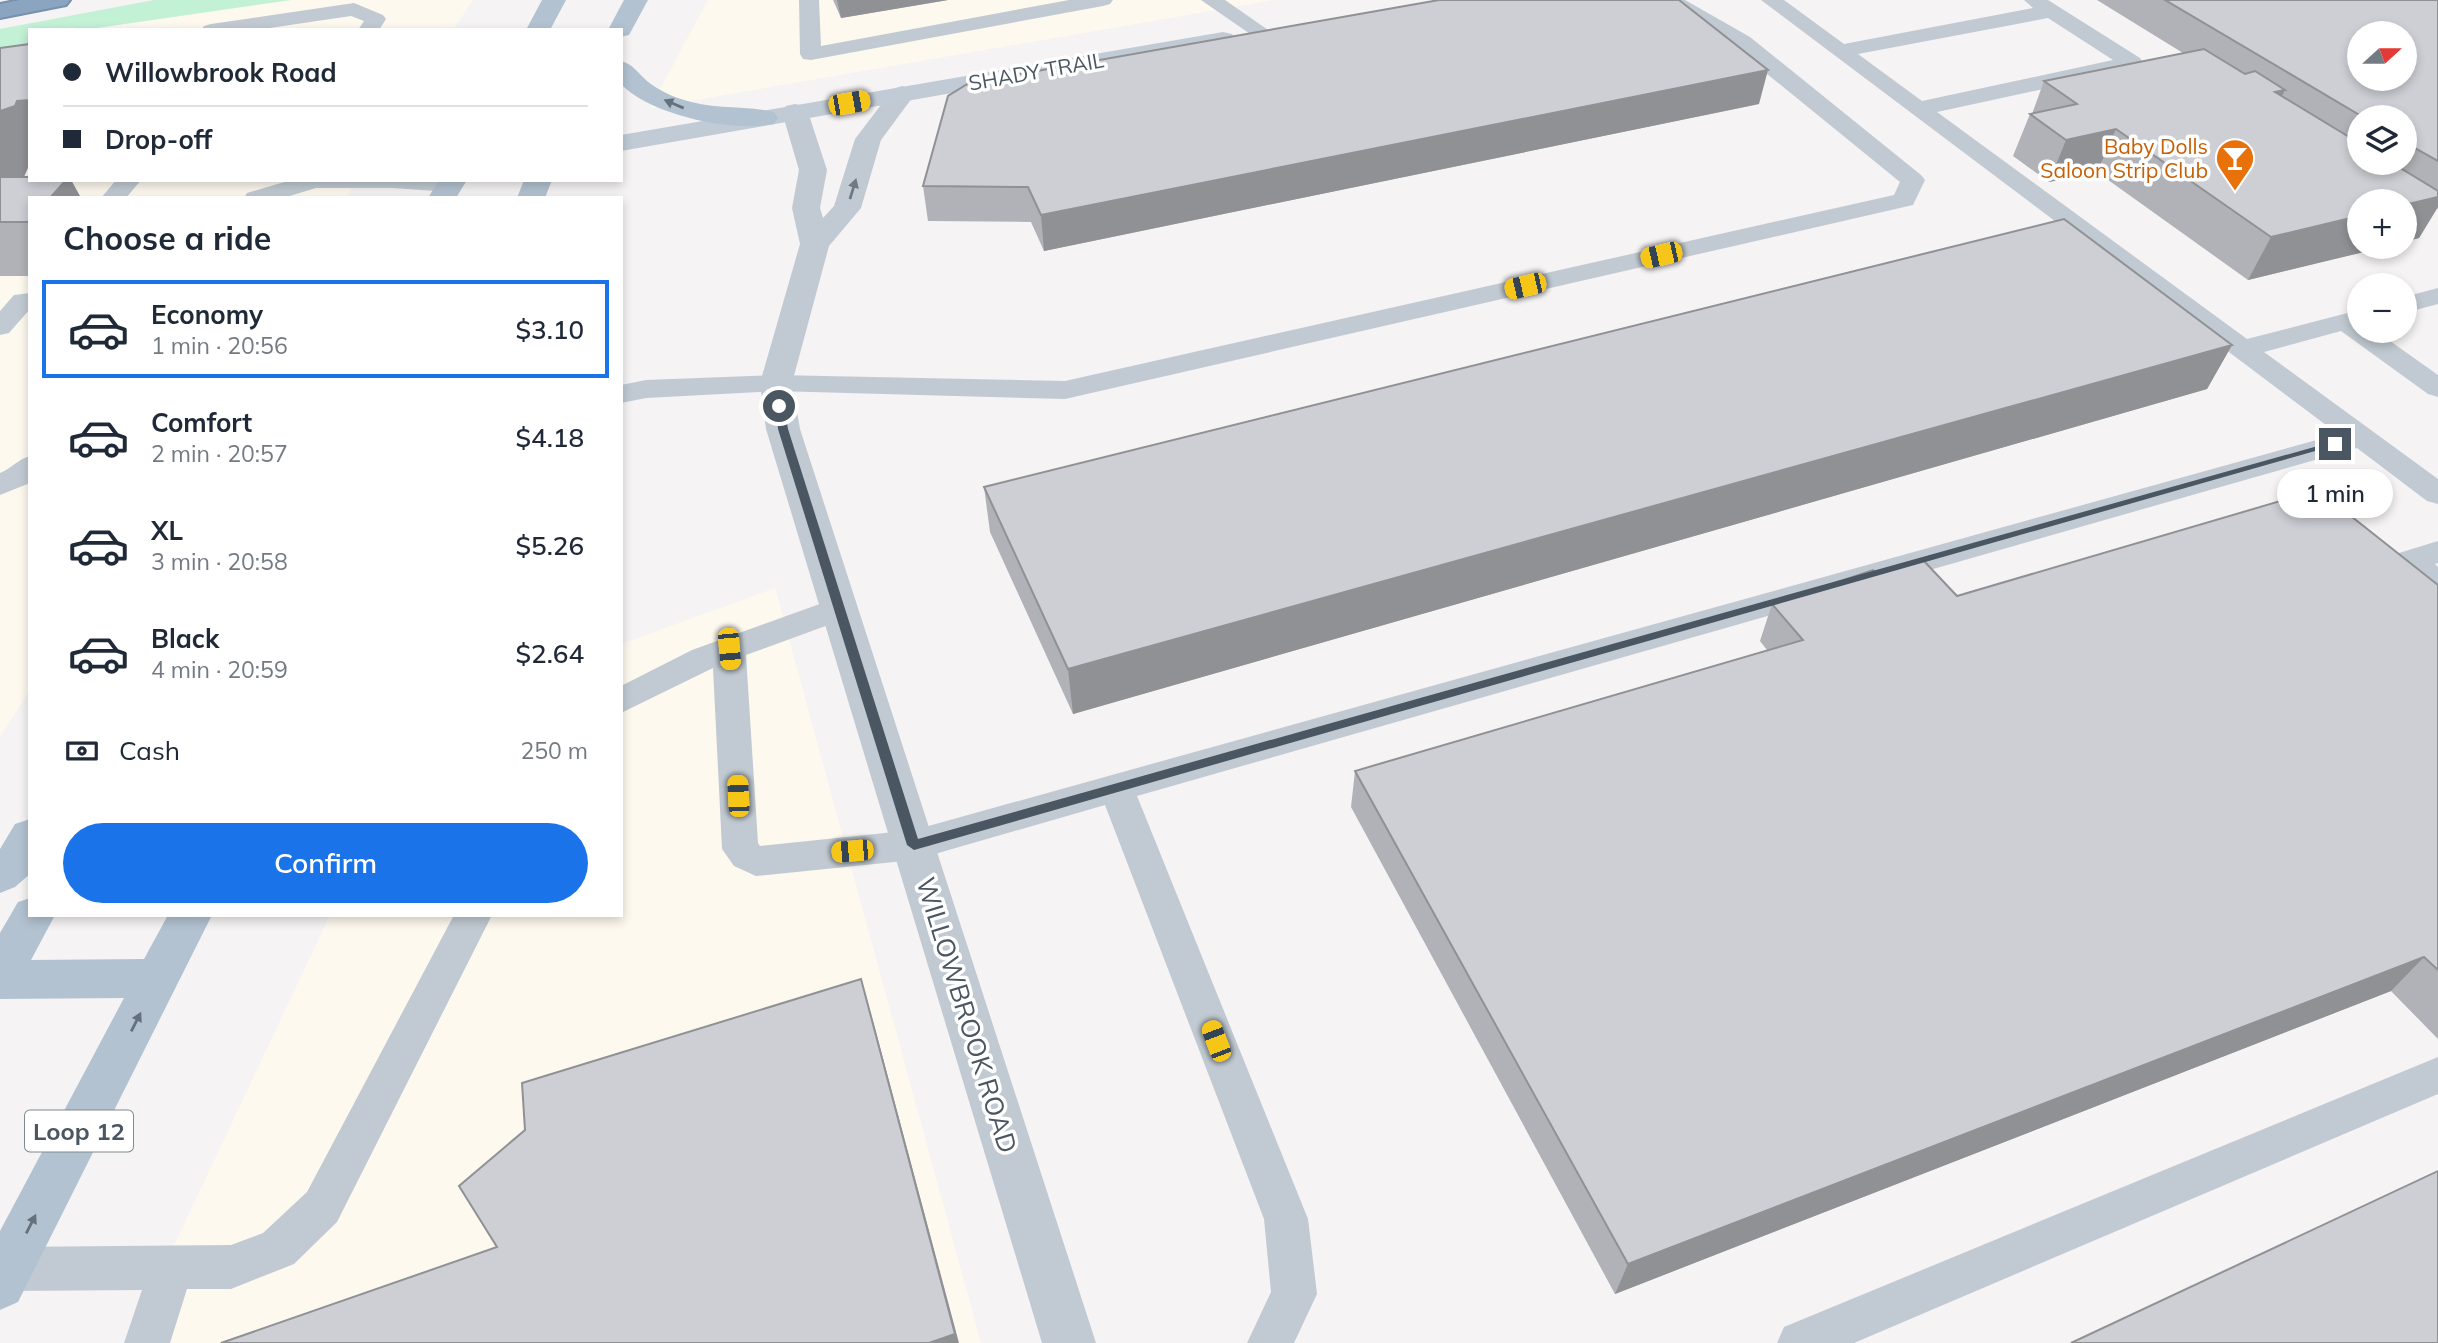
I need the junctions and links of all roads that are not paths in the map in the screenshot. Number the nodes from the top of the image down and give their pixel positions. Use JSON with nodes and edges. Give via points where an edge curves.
{"nodes":[{"id":1,"x":58,"y":0,"type":"edge"},
{"id":2,"x":554,"y":0,"type":"edge"},
{"id":3,"x":636,"y":0,"type":"edge"},
{"id":4,"x":809,"y":0,"type":"edge"},
{"id":5,"x":1102,"y":0,"type":"edge"},
{"id":6,"x":1211,"y":0,"type":"edge"},
{"id":7,"x":1672,"y":0,"type":"edge"},
{"id":8,"x":1775,"y":0,"type":"edge"},
{"id":9,"x":2043,"y":6,"type":"edge"},
{"id":10,"x":0,"y":11,"type":"edge"},
{"id":11,"x":234,"y":28,"type":"edge"},
{"id":12,"x":369,"y":28,"type":"edge"},
{"id":13,"x":539,"y":28,"type":"edge"},
{"id":14,"x":621,"y":28,"type":"edge"},
{"id":15,"x":1288,"y":28,"type":"edge"},
{"id":16,"x":1260,"y":32,"type":"junction"},
{"id":17,"x":1840,"y":51,"type":"junction"},
{"id":18,"x":623,"y":71,"type":"edge"},
{"id":19,"x":902,"y":94,"type":"junction"},
{"id":20,"x":1918,"y":108,"type":"junction"},
{"id":21,"x":795,"y":112,"type":"junction"},
{"id":22,"x":765,"y":118,"type":"junction"},
{"id":23,"x":623,"y":143,"type":"edge"},
{"id":24,"x":127,"y":182,"type":"edge"},
{"id":25,"x":246,"y":182,"type":"edge"},
{"id":26,"x":312,"y":182,"type":"edge"},
{"id":27,"x":405,"y":182,"type":"edge"},
{"id":28,"x":453,"y":186,"type":"edge"},
{"id":29,"x":115,"y":196,"type":"edge"},
{"id":30,"x":236,"y":196,"type":"edge"},
{"id":31,"x":263,"y":196,"type":"edge"},
{"id":32,"x":426,"y":196,"type":"edge"},
{"id":33,"x":815,"y":244,"type":"junction"},
{"id":34,"x":2438,"y":296,"type":"edge"},
{"id":35,"x":28,"y":298,"type":"edge"},
{"id":36,"x":2417,"y":302,"type":"edge"},
{"id":37,"x":2347,"y":320,"type":"edge"},
{"id":38,"x":0,"y":327,"type":"edge"},
{"id":39,"x":2382,"y":343,"type":"edge"},
{"id":40,"x":2242,"y":349,"type":"junction"},
{"id":41,"x":776,"y":383,"type":"junction"},
{"id":42,"x":2438,"y":388,"type":"edge"},
{"id":43,"x":630,"y":389,"type":"edge"},
{"id":44,"x":2362,"y":437,"type":"junction"},
{"id":45,"x":28,"y":468,"type":"edge"},
{"id":46,"x":0,"y":485,"type":"edge"},
{"id":47,"x":2438,"y":494,"type":"edge"},
{"id":48,"x":2438,"y":552,"type":"edge"},
{"id":49,"x":2438,"y":583,"type":"edge"},
{"id":50,"x":839,"y":609,"type":"junction"},
{"id":51,"x":729,"y":649,"type":"junction"},
{"id":52,"x":623,"y":700,"type":"edge"},
{"id":53,"x":1116,"y":788,"type":"junction"},
{"id":54,"x":28,"y":839,"type":"edge"},
{"id":55,"x":914,"y":845,"type":"junction"},
{"id":56,"x":0,"y":875,"type":"edge"},
{"id":57,"x":32,"y":917,"type":"edge"},
{"id":58,"x":189,"y":917,"type":"edge"},
{"id":59,"x":472,"y":917,"type":"edge"},
{"id":60,"x":0,"y":974,"type":"edge"},
{"id":61,"x":159,"y":978,"type":"junction"},
{"id":62,"x":0,"y":980,"type":"edge"},
{"id":63,"x":2438,"y":1075,"type":"edge"},
{"id":64,"x":172,"y":1267,"type":"junction"},
{"id":65,"x":4,"y":1277,"type":"edge"},
{"id":66,"x":147,"y":1343,"type":"edge"},
{"id":67,"x":1069,"y":1343,"type":"edge"},
{"id":68,"x":1270,"y":1343,"type":"edge"},
{"id":69,"x":1800,"y":1343,"type":"edge"}],
"edges":[{"from":1,"to":10,"type":"highway"},
{"from":2,"to":13,"type":"main road"},
{"from":3,"to":14,"type":"main road"},
{"from":4,"to":5,"type":"lane","via":[[811,54]]},
{"from":6,"to":16,"type":"lane"},
{"from":7,"to":41,"type":"lane","via":[[1742,42],[1913,180],[1904,200],[1065,390]]},
{"from":8,"to":17,"type":"lane"},
{"from":9,"to":17,"type":"lane"},
{"from":9,"to":20,"type":"lane","via":[[2132,63]]},
{"from":11,"to":12,"type":"lane","via":[[354,9],[376,19]]},
{"from":15,"to":16,"type":"street","name":"SHADY TRAIL"},
{"from":16,"to":19,"type":"street","name":"SHADY TRAIL"},
{"from":17,"to":20,"type":"lane"},
{"from":22,"to":18,"type":"main road","one_way":true,"via":[[681,108],[641,89]]},
{"from":19,"to":21,"type":"street","name":"SHADY TRAIL"},
{"from":33,"to":19,"type":"street","name":"WILLOWBROOK ROAD","one_way":true,"via":[[847,208],[868,139]]},
{"from":20,"to":40,"type":"lane"},
{"from":21,"to":22,"type":"street","name":"SHADY TRAIL"},
{"from":21,"to":33,"type":"street","name":"WILLOWBROOK ROAD","via":[[813,170],[806,208]]},
{"from":22,"to":23,"type":"street","name":"SHADY TRAIL"},
{"from":24,"to":29,"type":"lane"},
{"from":25,"to":30,"type":"lane"},
{"from":26,"to":31,"type":"lane"},
{"from":27,"to":28,"type":"lane"},
{"from":28,"to":32,"type":"lane"},
{"from":33,"to":41,"type":"street","name":"WILLOWBROOK ROAD"},
{"from":34,"to":36,"type":"lane"},
{"from":35,"to":38,"type":"lane"},
{"from":37,"to":40,"type":"lane"},
{"from":39,"to":42,"type":"lane"},
{"from":40,"to":44,"type":"lane"},
{"from":41,"to":43,"type":"lane"},
{"from":41,"to":50,"type":"street","name":"WILLOWBROOK ROAD","via":[[783,429]]},
{"from":44,"to":47,"type":"lane"},
{"from":44,"to":53,"type":"lane"},
{"from":45,"to":46,"type":"lane"},
{"from":48,"to":49,"type":"lane","via":[[2410,561]]},
{"from":50,"to":51,"type":"lane"},
{"from":50,"to":55,"type":"street","name":"WILLOWBROOK ROAD"},
{"from":51,"to":52,"type":"lane"},
{"from":51,"to":55,"type":"lane","via":[[740,849],[756,860]]},
{"from":53,"to":55,"type":"lane"},
{"from":53,"to":68,"type":"lane","via":[[1286,1219],[1294,1294]]},
{"from":54,"to":56,"type":"main road","via":[[12,866]]},
{"from":55,"to":67,"type":"street","name":"WILLOWBROOK ROAD"},
{"from":57,"to":60,"type":"main road"},
{"from":58,"to":61,"type":"main road","number":"Loop 12"},
{"from":59,"to":64,"type":"lane","via":[[322,1207],[278,1249],[231,1267]]},
{"from":61,"to":62,"type":"main road"},
{"from":65,"to":61,"type":"main road","number":"Loop 12","one_way":true},
{"from":63,"to":69,"type":"lane"},
{"from":64,"to":65,"type":"lane"},
{"from":64,"to":66,"type":"lane"}]}
